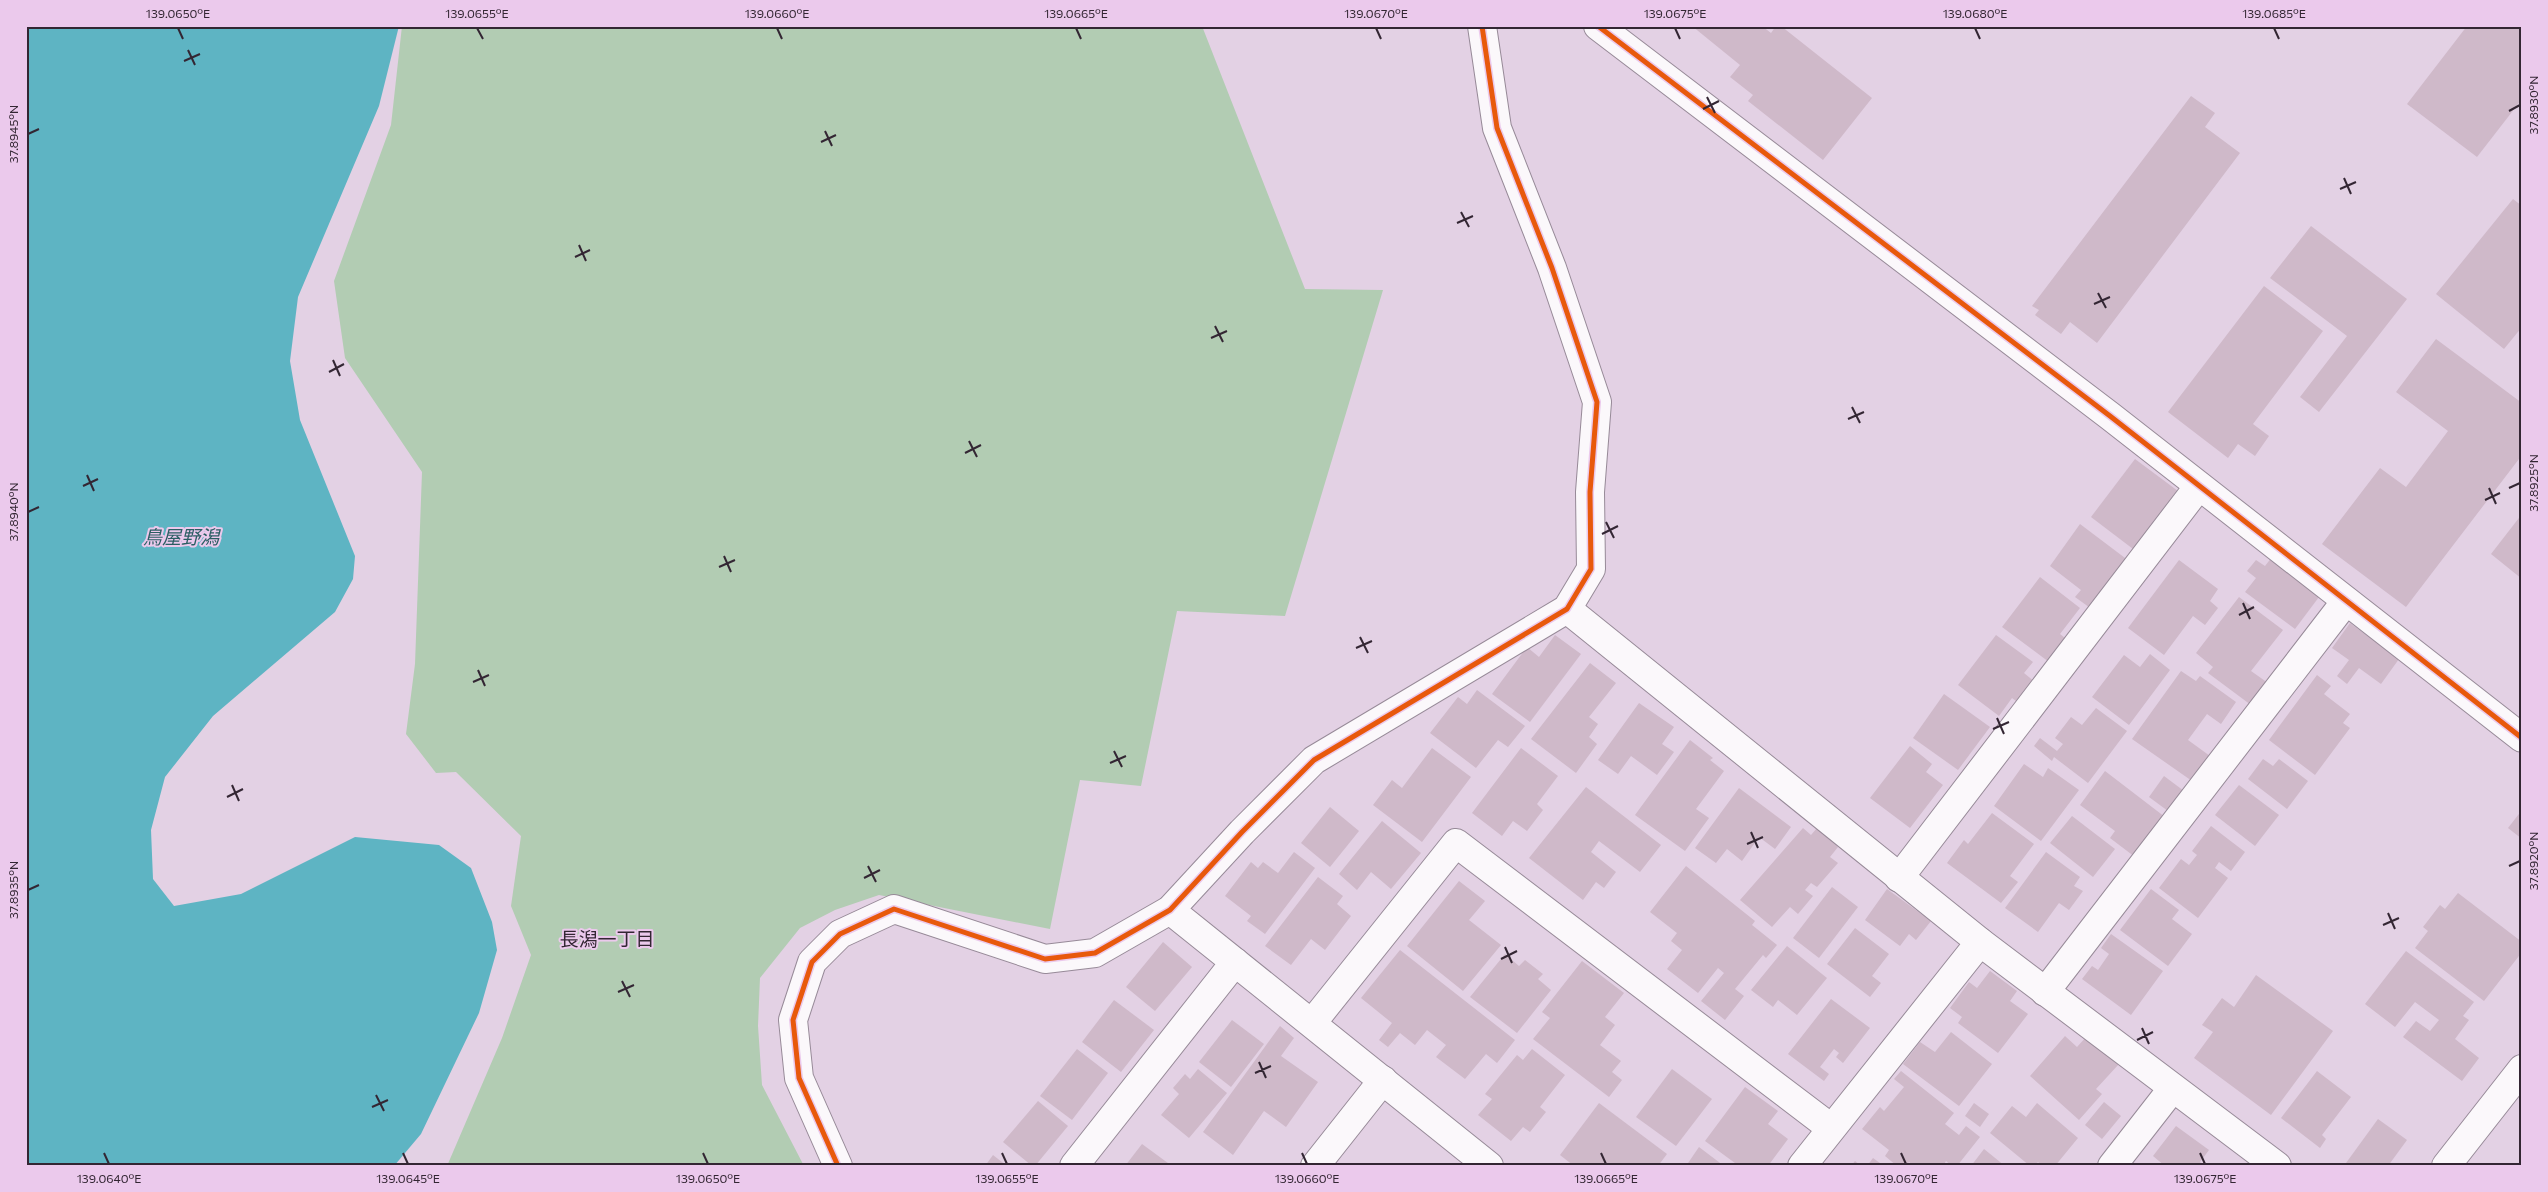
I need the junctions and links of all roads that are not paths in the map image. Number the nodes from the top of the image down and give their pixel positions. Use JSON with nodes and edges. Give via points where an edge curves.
{"nodes":[{"id":1,"x":1482,"y":26,"type":"edge"},
{"id":2,"x":1614,"y":31,"type":"edge"},
{"id":3,"x":2199,"y":486,"type":"junction"},
{"id":4,"x":2346,"y":601,"type":"junction"},
{"id":5,"x":1566,"y":609,"type":"junction"},
{"id":6,"x":2522,"y":738,"type":"edge"},
{"id":7,"x":1899,"y":878,"type":"junction"},
{"id":8,"x":1170,"y":910,"type":"junction"},
{"id":9,"x":1980,"y":942,"type":"junction"},
{"id":10,"x":1234,"y":962,"type":"junction"},
{"id":11,"x":2045,"y":992,"type":"junction"},
{"id":12,"x":1312,"y":1023,"type":"junction"},
{"id":13,"x":2522,"y":1069,"type":"edge"},
{"id":14,"x":1383,"y":1080,"type":"junction"},
{"id":15,"x":2172,"y":1089,"type":"junction"},
{"id":16,"x":1831,"y":1128,"type":"junction"},
{"id":17,"x":838,"y":1166,"type":"edge"},
{"id":18,"x":1074,"y":1166,"type":"edge"},
{"id":19,"x":1315,"y":1166,"type":"edge"},
{"id":20,"x":1489,"y":1166,"type":"edge"},
{"id":21,"x":1802,"y":1166,"type":"edge"},
{"id":22,"x":2112,"y":1166,"type":"edge"},
{"id":23,"x":2277,"y":1166,"type":"edge"},
{"id":24,"x":2446,"y":1166,"type":"edge"}],
"edges":[{"from":1,"to":5,"type":"street","via":[[1497,128],[1552,268],[1596,402],[1590,492],[1592,569]]},
{"from":2,"to":3,"type":"street"},
{"from":3,"to":4,"type":"street"},
{"from":3,"to":7,"type":"street"},
{"from":4,"to":6,"type":"street"},
{"from":4,"to":11,"type":"street"},
{"from":5,"to":7,"type":"street"},
{"from":5,"to":8,"type":"street","via":[[1314,760]]},
{"from":7,"to":9,"type":"street"},
{"from":8,"to":10,"type":"street"},
{"from":8,"to":17,"type":"street","via":[[1094,953],[1045,959],[894,909],[840,934],[812,962],[793,1020],[798,1078]]},
{"from":9,"to":11,"type":"street"},
{"from":9,"to":16,"type":"street"},
{"from":10,"to":12,"type":"street"},
{"from":10,"to":18,"type":"street"},
{"from":11,"to":15,"type":"street"},
{"from":12,"to":14,"type":"street"},
{"from":12,"to":16,"type":"street","via":[[1456,844]]},
{"from":13,"to":24,"type":"street"},
{"from":14,"to":19,"type":"street"},
{"from":14,"to":20,"type":"street"},
{"from":15,"to":22,"type":"street"},
{"from":15,"to":23,"type":"street"},
{"from":16,"to":21,"type":"street"}]}
